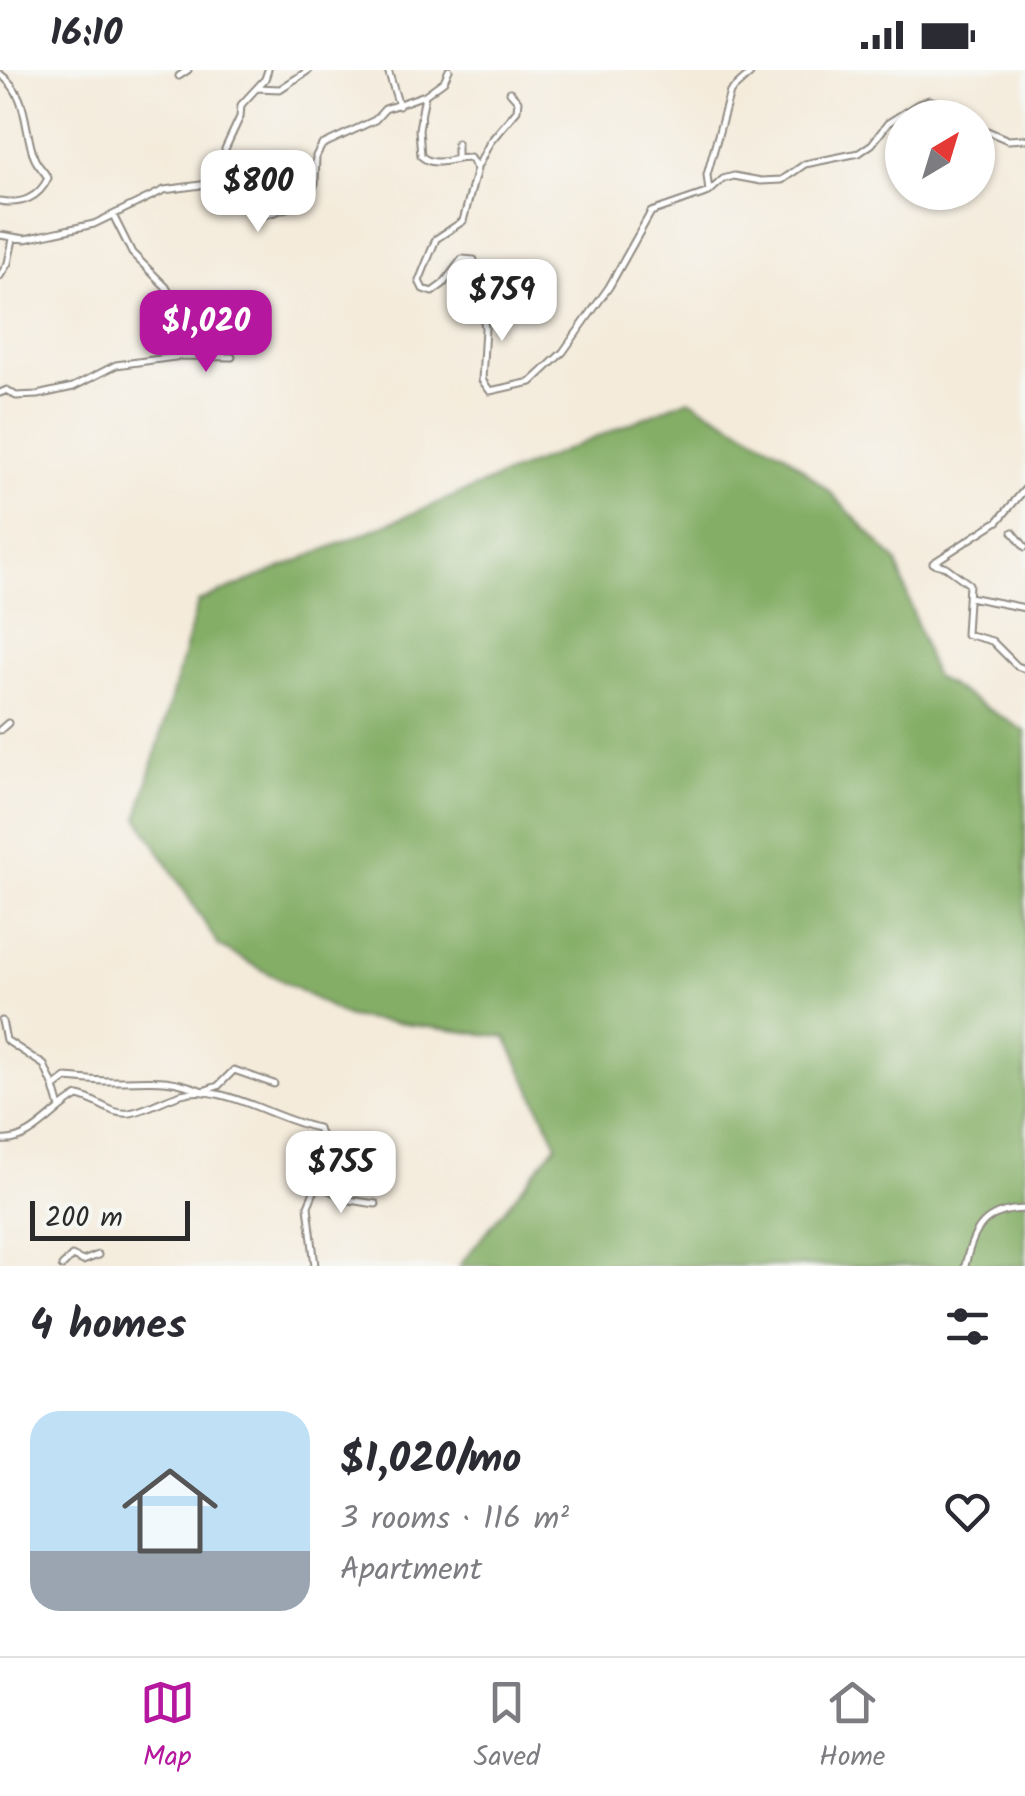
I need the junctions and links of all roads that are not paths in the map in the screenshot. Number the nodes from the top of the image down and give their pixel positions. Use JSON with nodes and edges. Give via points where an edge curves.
{"nodes":[{"id":1,"x":188,"y":70,"type":"edge"},
{"id":2,"x":268,"y":70,"type":"edge"},
{"id":3,"x":309,"y":70,"type":"edge"},
{"id":4,"x":388,"y":70,"type":"edge"},
{"id":5,"x":449,"y":70,"type":"edge"},
{"id":6,"x":750,"y":70,"type":"edge"},
{"id":7,"x":4,"y":74,"type":"edge"},
{"id":8,"x":179,"y":76,"type":"dead end"},
{"id":9,"x":254,"y":88,"type":"junction"},
{"id":10,"x":510,"y":92,"type":"dead end"},
{"id":11,"x":424,"y":95,"type":"junction"},
{"id":12,"x":399,"y":106,"type":"junction"},
{"id":13,"x":885,"y":127,"type":"edge"},
{"id":14,"x":995,"y":134,"type":"edge"},
{"id":15,"x":1025,"y":139,"type":"edge"},
{"id":16,"x":457,"y":142,"type":"dead end"},
{"id":17,"x":457,"y":159,"type":"junction"},
{"id":18,"x":477,"y":169,"type":"junction"},
{"id":19,"x":222,"y":182,"type":"junction"},
{"id":20,"x":708,"y":192,"type":"junction"},
{"id":21,"x":0,"y":201,"type":"edge"},
{"id":22,"x":114,"y":217,"type":"junction"},
{"id":23,"x":0,"y":235,"type":"edge"},
{"id":24,"x":12,"y":239,"type":"junction"},
{"id":25,"x":0,"y":276,"type":"edge"},
{"id":26,"x":494,"y":282,"type":"dead end"},
{"id":27,"x":481,"y":301,"type":"junction"},
{"id":28,"x":182,"y":356,"type":"junction"},
{"id":29,"x":232,"y":357,"type":"dead end"},
{"id":30,"x":0,"y":392,"type":"edge"},
{"id":31,"x":1025,"y":489,"type":"edge"},
{"id":32,"x":1014,"y":532,"type":"dead end"},
{"id":33,"x":1025,"y":547,"type":"edge"},
{"id":34,"x":969,"y":597,"type":"junction"},
{"id":35,"x":1024,"y":605,"type":"edge"},
{"id":36,"x":1025,"y":669,"type":"edge"},
{"id":37,"x":8,"y":723,"type":"dead end"},
{"id":38,"x":0,"y":730,"type":"edge"},
{"id":39,"x":2,"y":1021,"type":"dead end"},
{"id":40,"x":274,"y":1084,"type":"dead end"},
{"id":41,"x":54,"y":1087,"type":"junction"},
{"id":42,"x":203,"y":1092,"type":"junction"},
{"id":43,"x":60,"y":1110,"type":"junction"},
{"id":44,"x":0,"y":1140,"type":"edge"},
{"id":45,"x":317,"y":1184,"type":"junction"},
{"id":46,"x":376,"y":1204,"type":"dead end"},
{"id":47,"x":1025,"y":1209,"type":"edge"},
{"id":48,"x":98,"y":1255,"type":"dead end"},
{"id":49,"x":62,"y":1266,"type":"edge"},
{"id":50,"x":315,"y":1266,"type":"edge"},
{"id":51,"x":965,"y":1266,"type":"edge"}],
"edges":[{"from":1,"to":8,"type":"street"},
{"from":2,"to":9,"type":"street"},
{"from":3,"to":9,"type":"street","via":[[280,88]]},
{"from":4,"to":12,"type":"street"},
{"from":5,"to":11,"type":"street"},
{"from":6,"to":20,"type":"street","via":[[730,92]]},
{"from":7,"to":21,"type":"street","via":[[28,117],[35,158],[48,178],[25,201]]},
{"from":9,"to":19,"type":"street","via":[[226,149]]},
{"from":10,"to":18,"type":"street","via":[[517,110]]},
{"from":11,"to":12,"type":"street"},
{"from":11,"to":17,"type":"street","via":[[421,156],[441,163]]},
{"from":12,"to":19,"type":"street","via":[[322,145],[312,192],[302,204],[256,218]]},
{"from":13,"to":20,"type":"street","via":[[859,153],[805,164],[782,180],[734,176]]},
{"from":14,"to":15,"type":"street"},
{"from":16,"to":17,"type":"street"},
{"from":17,"to":18,"type":"street","via":[[470,158]]},
{"from":18,"to":27,"type":"street","via":[[463,221],[436,239],[419,281],[432,292],[468,257]]},
{"from":19,"to":22,"type":"street","via":[[164,190]]},
{"from":20,"to":27,"type":"street","via":[[651,212],[571,343],[530,382],[490,390],[482,380]]},
{"from":22,"to":24,"type":"street"},
{"from":22,"to":28,"type":"street","via":[[132,254],[176,304]]},
{"from":23,"to":24,"type":"street"},
{"from":24,"to":25,"type":"street"},
{"from":26,"to":27,"type":"street","via":[[491,298]]},
{"from":28,"to":29,"type":"street"},
{"from":28,"to":30,"type":"street","via":[[116,365],[73,387],[16,396]]},
{"from":31,"to":34,"type":"street","via":[[998,521],[933,563],[969,584]]},
{"from":32,"to":33,"type":"street"},
{"from":34,"to":35,"type":"street"},
{"from":34,"to":36,"type":"street","via":[[966,632],[992,641]]},
{"from":37,"to":38,"type":"street"},
{"from":39,"to":41,"type":"street","via":[[6,1040],[44,1066]]},
{"from":40,"to":42,"type":"street","via":[[234,1070]]},
{"from":41,"to":42,"type":"street","via":[[66,1078],[150,1078]]},
{"from":41,"to":43,"type":"street"},
{"from":42,"to":43,"type":"street","via":[[126,1114],[78,1096]]},
{"from":42,"to":45,"type":"street","via":[[246,1100],[321,1130]]},
{"from":43,"to":44,"type":"street","via":[[11,1142]]},
{"from":45,"to":46,"type":"street"},
{"from":45,"to":50,"type":"street","via":[[308,1206]]},
{"from":47,"to":51,"type":"street","via":[[984,1222]]},
{"from":48,"to":49,"type":"street","via":[[87,1261],[72,1256]]}]}
